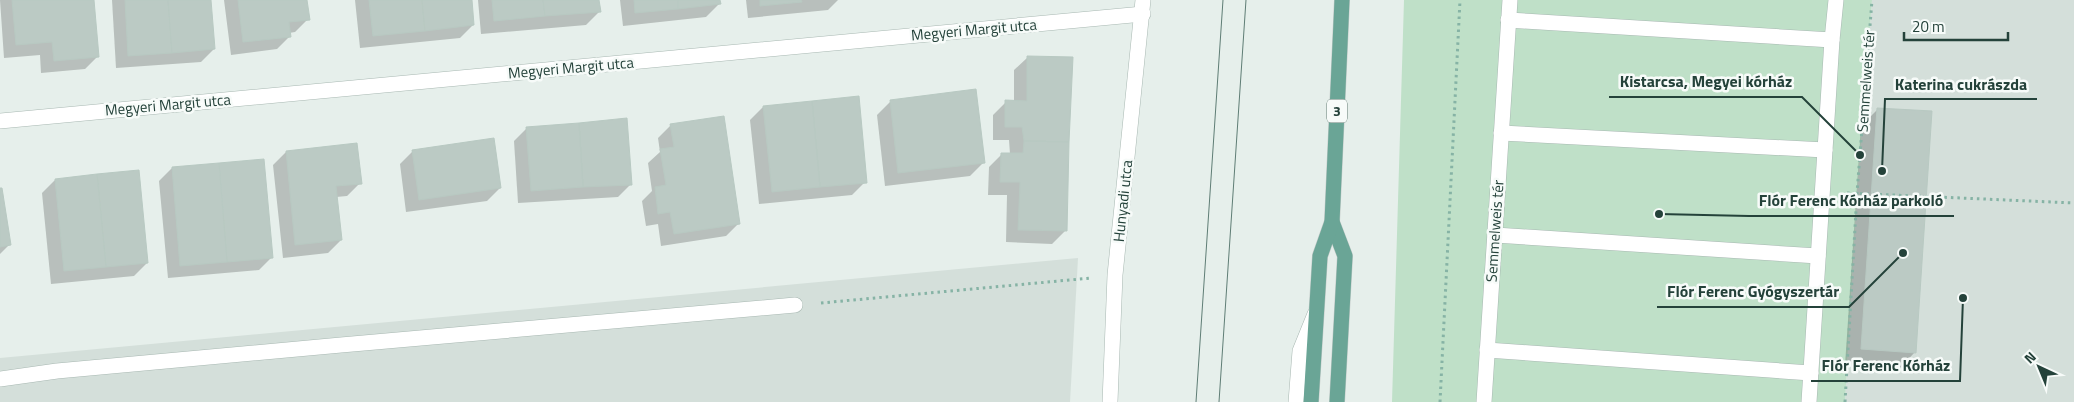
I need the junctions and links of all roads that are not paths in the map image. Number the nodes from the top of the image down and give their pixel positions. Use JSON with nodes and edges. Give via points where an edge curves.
{"nodes":[{"id":1,"x":1342,"y":0,"type":"edge"},
{"id":2,"x":1510,"y":0,"type":"edge"},
{"id":3,"x":1836,"y":0,"type":"edge"},
{"id":4,"x":1143,"y":7,"type":"edge"},
{"id":5,"x":1508,"y":20,"type":"junction"},
{"id":6,"x":1832,"y":40,"type":"junction"},
{"id":7,"x":0,"y":121,"type":"edge"},
{"id":8,"x":1501,"y":133,"type":"junction"},
{"id":9,"x":1825,"y":150,"type":"junction"},
{"id":10,"x":1332,"y":222,"type":"junction"},
{"id":11,"x":1495,"y":235,"type":"junction"},
{"id":12,"x":1818,"y":256,"type":"junction"},
{"id":13,"x":795,"y":305,"type":"road end"},
{"id":14,"x":1316,"y":313,"type":"junction"},
{"id":15,"x":1487,"y":350,"type":"junction"},
{"id":16,"x":1811,"y":373,"type":"junction"},
{"id":17,"x":0,"y":378,"type":"edge"},
{"id":18,"x":1110,"y":402,"type":"edge"},
{"id":19,"x":1296,"y":402,"type":"edge"},
{"id":20,"x":1311,"y":402,"type":"edge"},
{"id":21,"x":1337,"y":402,"type":"edge"},
{"id":22,"x":1484,"y":402,"type":"edge"},
{"id":23,"x":1809,"y":402,"type":"edge"}],
"edges":[{"from":1,"to":10,"type":"main road","number":"3"},
{"from":2,"to":5,"type":"street","name":"Semmelweis tér"},
{"from":3,"to":6,"type":"street"},
{"from":4,"to":7,"type":"street","name":"Megyeri Margit utca"},
{"from":4,"to":18,"type":"street","name":"Hunyadi utca","via":[[1115,275]]},
{"from":5,"to":6,"type":"street"},
{"from":5,"to":8,"type":"street","name":"Semmelweis tér"},
{"from":6,"to":9,"type":"street"},
{"from":8,"to":9,"type":"street"},
{"from":8,"to":11,"type":"street","name":"Semmelweis tér"},
{"from":9,"to":12,"type":"street"},
{"from":10,"to":14,"type":"main road","number":"3","via":[[1320,256]]},
{"from":10,"to":21,"type":"main road","number":"3","via":[[1345,256]]},
{"from":11,"to":12,"type":"street"},
{"from":11,"to":15,"type":"street","name":"Semmelweis tér"},
{"from":12,"to":16,"type":"street"},
{"from":13,"to":17,"type":"street"},
{"from":14,"to":19,"type":"street","via":[[1300,351]]},
{"from":14,"to":20,"type":"main road","number":"3"},
{"from":15,"to":16,"type":"street"},
{"from":15,"to":22,"type":"street","name":"Semmelweis tér"},
{"from":16,"to":23,"type":"street"}]}
